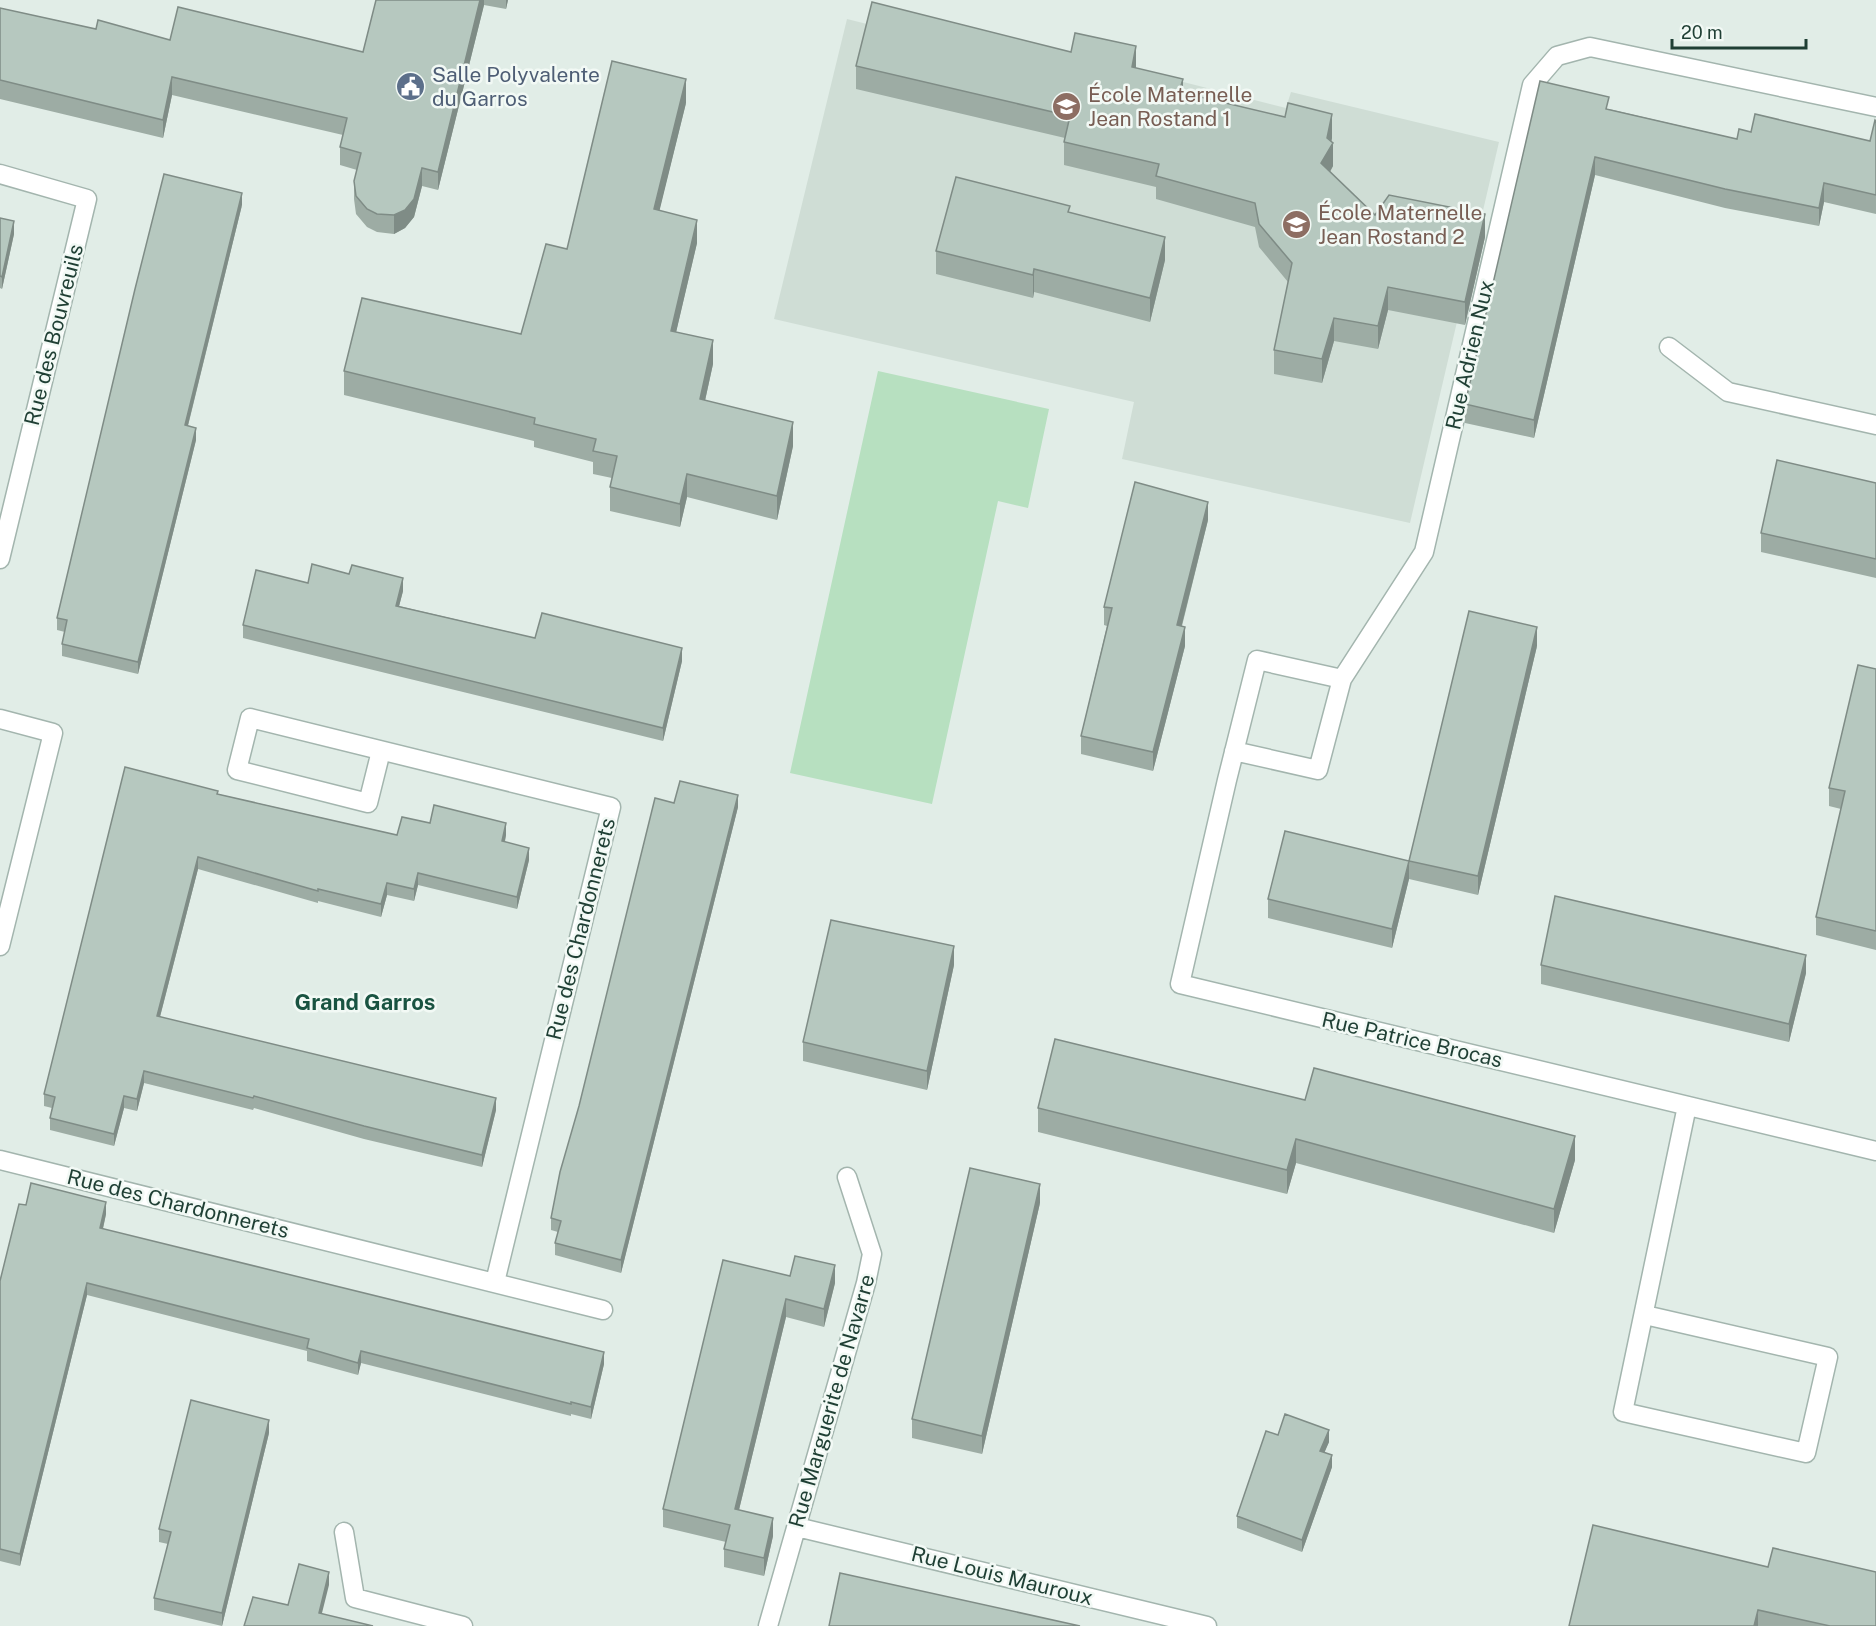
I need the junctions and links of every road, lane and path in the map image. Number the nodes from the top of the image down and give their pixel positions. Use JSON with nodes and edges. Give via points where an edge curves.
{"nodes":[{"id":1,"x":1876,"y":107,"type":"edge"},
{"id":2,"x":0,"y":174,"type":"edge"},
{"id":3,"x":1669,"y":347,"type":"dead end"},
{"id":4,"x":1876,"y":426,"type":"edge"},
{"id":5,"x":0,"y":559,"type":"edge"},
{"id":6,"x":1341,"y":679,"type":"junction"},
{"id":7,"x":0,"y":719,"type":"edge"},
{"id":8,"x":381,"y":751,"type":"junction"},
{"id":9,"x":1234,"y":751,"type":"junction"},
{"id":10,"x":0,"y":946,"type":"edge"},
{"id":11,"x":1687,"y":1106,"type":"junction"},
{"id":12,"x":1876,"y":1151,"type":"edge"},
{"id":13,"x":0,"y":1160,"type":"edge"},
{"id":14,"x":846,"y":1177,"type":"dead end"},
{"id":15,"x":495,"y":1282,"type":"junction"},
{"id":16,"x":603,"y":1310,"type":"dead end"},
{"id":17,"x":1645,"y":1315,"type":"junction"},
{"id":18,"x":797,"y":1527,"type":"junction"},
{"id":19,"x":344,"y":1532,"type":"dead end"},
{"id":20,"x":464,"y":1626,"type":"edge"},
{"id":21,"x":768,"y":1626,"type":"edge"},
{"id":22,"x":1206,"y":1626,"type":"edge"}],
"edges":[{"from":1,"to":6,"type":"street","name":"Rue Adrien Nux","via":[[1590,47],[1557,56],[1532,85],[1424,552]]},
{"from":2,"to":5,"type":"street","name":"Rue des Bouvreuils","via":[[87,199]]},
{"from":3,"to":4,"type":"street","via":[[1728,392]]},
{"from":6,"to":9,"type":"street","via":[[1318,770]]},
{"from":6,"to":9,"type":"street","name":"Rue Patrice Brocas","via":[[1257,660]]},
{"from":7,"to":10,"type":"street","via":[[53,733]]},
{"from":8,"to":8,"type":"street","name":"Rue des Chardonnerets","via":[[368,803],[237,770],[250,718]]},
{"from":8,"to":15,"type":"street","name":"Rue des Chardonnerets","via":[[611,807]]},
{"from":9,"to":11,"type":"street","name":"Rue Patrice Brocas","via":[[1180,984]]},
{"from":11,"to":12,"type":"street","name":"Rue Patrice Brocas"},
{"from":11,"to":17,"type":"street"},
{"from":13,"to":15,"type":"street","name":"Rue des Chardonnerets"},
{"from":14,"to":18,"type":"street","name":"Rue Marguerite de Navarre","via":[[872,1254]]},
{"from":15,"to":16,"type":"street","name":"Rue des Chardonnerets"},
{"from":17,"to":17,"type":"street","via":[[1623,1412],[1806,1453],[1828,1357]]},
{"from":18,"to":21,"type":"street","name":"Rue Marguerite de Navarre"},
{"from":18,"to":22,"type":"street","name":"Rue Louis Mauroux"},
{"from":19,"to":20,"type":"street","via":[[355,1598]]}]}
